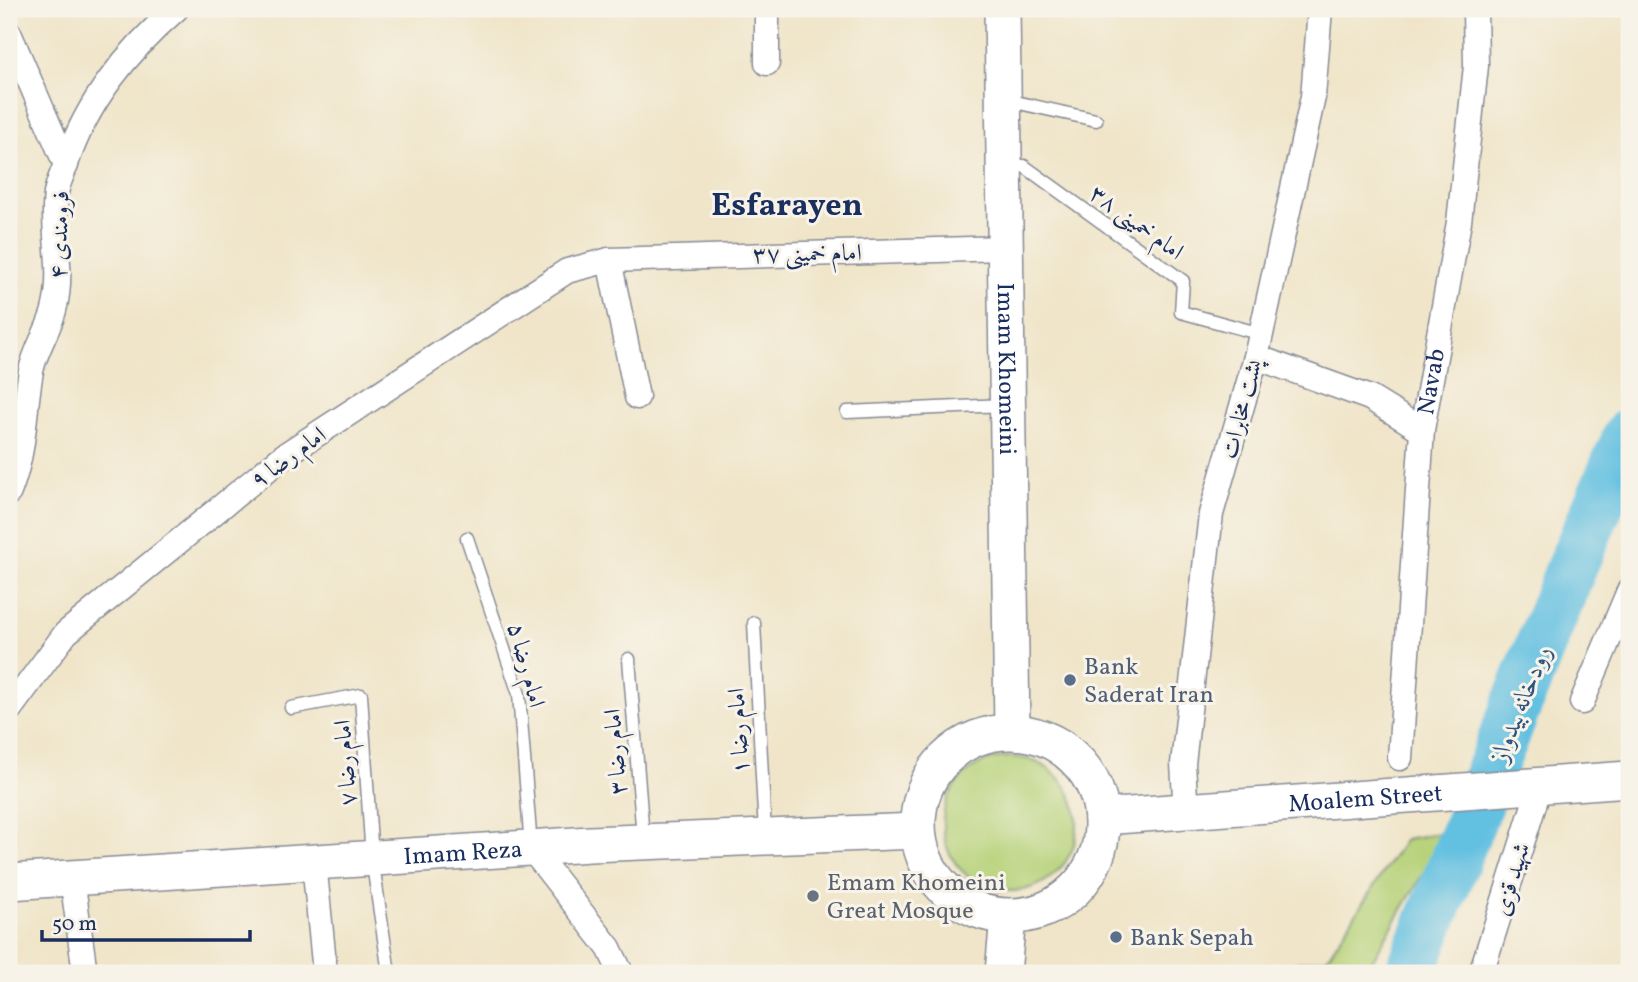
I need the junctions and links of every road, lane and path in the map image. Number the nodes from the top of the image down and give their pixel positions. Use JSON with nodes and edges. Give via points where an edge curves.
{"nodes":[{"id":1,"x":176,"y":9,"type":"edge"},
{"id":2,"x":766,"y":9,"type":"edge"},
{"id":3,"x":1320,"y":9,"type":"edge"},
{"id":4,"x":1475,"y":9,"type":"edge"},
{"id":5,"x":993,"y":13,"type":"edge"},
{"id":6,"x":9,"y":33,"type":"edge"},
{"id":7,"x":767,"y":63,"type":"dead end"},
{"id":8,"x":1003,"y":99,"type":"junction"},
{"id":9,"x":1096,"y":120,"type":"dead end"},
{"id":10,"x":66,"y":165,"type":"junction"},
{"id":11,"x":1003,"y":166,"type":"junction"},
{"id":12,"x":1004,"y":248,"type":"junction"},
{"id":13,"x":609,"y":260,"type":"junction"},
{"id":14,"x":1258,"y":345,"type":"junction"},
{"id":15,"x":636,"y":397,"type":"dead end"},
{"id":16,"x":1006,"y":405,"type":"junction"},
{"id":17,"x":847,"y":412,"type":"dead end"},
{"id":18,"x":1422,"y":430,"type":"junction"},
{"id":19,"x":9,"y":492,"type":"edge"},
{"id":20,"x":467,"y":538,"type":"dead end"},
{"id":21,"x":1629,"y":591,"type":"edge"},
{"id":22,"x":754,"y":622,"type":"dead end"},
{"id":23,"x":629,"y":659,"type":"dead end"},
{"id":24,"x":1582,"y":702,"type":"dead end"},
{"id":25,"x":10,"y":707,"type":"edge"},
{"id":26,"x":291,"y":708,"type":"dead end"},
{"id":27,"x":1012,"y":732,"type":"junction"},
{"id":28,"x":1400,"y":758,"type":"dead end"},
{"id":29,"x":1629,"y":779,"type":"edge"},
{"id":30,"x":1540,"y":786,"type":"junction"},
{"id":31,"x":1186,"y":813,"type":"junction"},
{"id":32,"x":1102,"y":817,"type":"junction"},
{"id":33,"x":917,"y":831,"type":"junction"},
{"id":34,"x":765,"y":837,"type":"junction"},
{"id":35,"x":643,"y":842,"type":"junction"},
{"id":36,"x":531,"y":848,"type":"junction"},
{"id":37,"x":372,"y":858,"type":"junction"},
{"id":38,"x":314,"y":862,"type":"junction"},
{"id":39,"x":72,"y":878,"type":"junction"},
{"id":40,"x":9,"y":882,"type":"edge"},
{"id":41,"x":1008,"y":917,"type":"junction"},
{"id":42,"x":85,"y":973,"type":"edge"},
{"id":43,"x":325,"y":973,"type":"edge"},
{"id":44,"x":389,"y":973,"type":"edge"},
{"id":45,"x":621,"y":973,"type":"edge"},
{"id":46,"x":1003,"y":973,"type":"edge"},
{"id":47,"x":1481,"y":973,"type":"edge"}],
"edges":[{"from":1,"to":10,"type":"street","name":"فرومندی ۴","via":[[144,37],[101,90],[75,137]]},
{"from":2,"to":7,"type":"street"},
{"from":3,"to":14,"type":"street","name":"پشت مخابرات","via":[[1313,97]]},
{"from":4,"to":18,"type":"street","name":"Navab","via":[[1476,66],[1459,222]]},
{"from":5,"to":8,"type":"main road","name":"Imam Khomeini"},
{"from":6,"to":10,"type":"street"},
{"from":8,"to":9,"type":"lane"},
{"from":8,"to":11,"type":"main road","name":"Imam Khomeini"},
{"from":10,"to":19,"type":"street","name":"فرومندی ۴","via":[[56,194],[60,269],[55,309],[31,372],[23,450]]},
{"from":11,"to":12,"type":"main road","name":"Imam Khomeini"},
{"from":11,"to":14,"type":"lane","name":"امام خمینی ۳۸","via":[[1024,166],[1183,281],[1181,312]]},
{"from":12,"to":13,"type":"street","name":"امام خمینی ۳۷"},
{"from":12,"to":16,"type":"main road","name":"Imam Khomeini"},
{"from":13,"to":15,"type":"street"},
{"from":13,"to":25,"type":"street","name":"امام رضا ۹","via":[[567,271],[285,455],[66,634]]},
{"from":14,"to":18,"type":"street","via":[[1370,398]]},
{"from":14,"to":31,"type":"street","name":"پشت مخابرات","via":[[1211,514],[1183,764]]},
{"from":16,"to":17,"type":"lane"},
{"from":16,"to":27,"type":"main road","name":"Imam Khomeini"},
{"from":18,"to":28,"type":"street","name":"Navab"},
{"from":20,"to":36,"type":"lane","name":"امام رضا ۵","via":[[519,694]]},
{"from":21,"to":24,"type":"street"},
{"from":22,"to":34,"type":"lane","name":"امام رضا ۱"},
{"from":23,"to":35,"type":"lane","name":"امام رضا ۳"},
{"from":26,"to":37,"type":"lane","name":"امام رضا ۷","via":[[361,695]]},
{"from":27,"to":32,"type":"main road","via":[[1039,736],[1063,748],[1083,767],[1097,791]]},
{"from":27,"to":33,"type":"main road","via":[[982,736],[954,750],[933,773],[920,801]]},
{"from":29,"to":30,"type":"main road","name":"Moalem Street"},
{"from":30,"to":31,"type":"main road","name":"Moalem Street"},
{"from":30,"to":47,"type":"street","name":"شهید قزی"},
{"from":31,"to":32,"type":"main road","name":"Moalem Street"},
{"from":32,"to":41,"type":"main road","via":[[1099,848],[1087,876],[1066,898],[1038,912]]},
{"from":33,"to":34,"type":"main road","name":"Imam Reza"},
{"from":33,"to":41,"type":"main road","via":[[923,858],[937,881],[957,900],[981,912]]},
{"from":34,"to":35,"type":"main road","name":"Imam Reza"},
{"from":35,"to":36,"type":"main road","name":"Imam Reza"},
{"from":36,"to":37,"type":"main road","name":"Imam Reza"},
{"from":36,"to":45,"type":"street","via":[[609,948]]},
{"from":37,"to":38,"type":"main road","name":"Imam Reza"},
{"from":37,"to":44,"type":"lane"},
{"from":38,"to":39,"type":"main road","name":"Imam Reza"},
{"from":38,"to":43,"type":"street"},
{"from":39,"to":40,"type":"main road","name":"Imam Reza"},
{"from":39,"to":42,"type":"street"},
{"from":41,"to":46,"type":"main road"}]}
